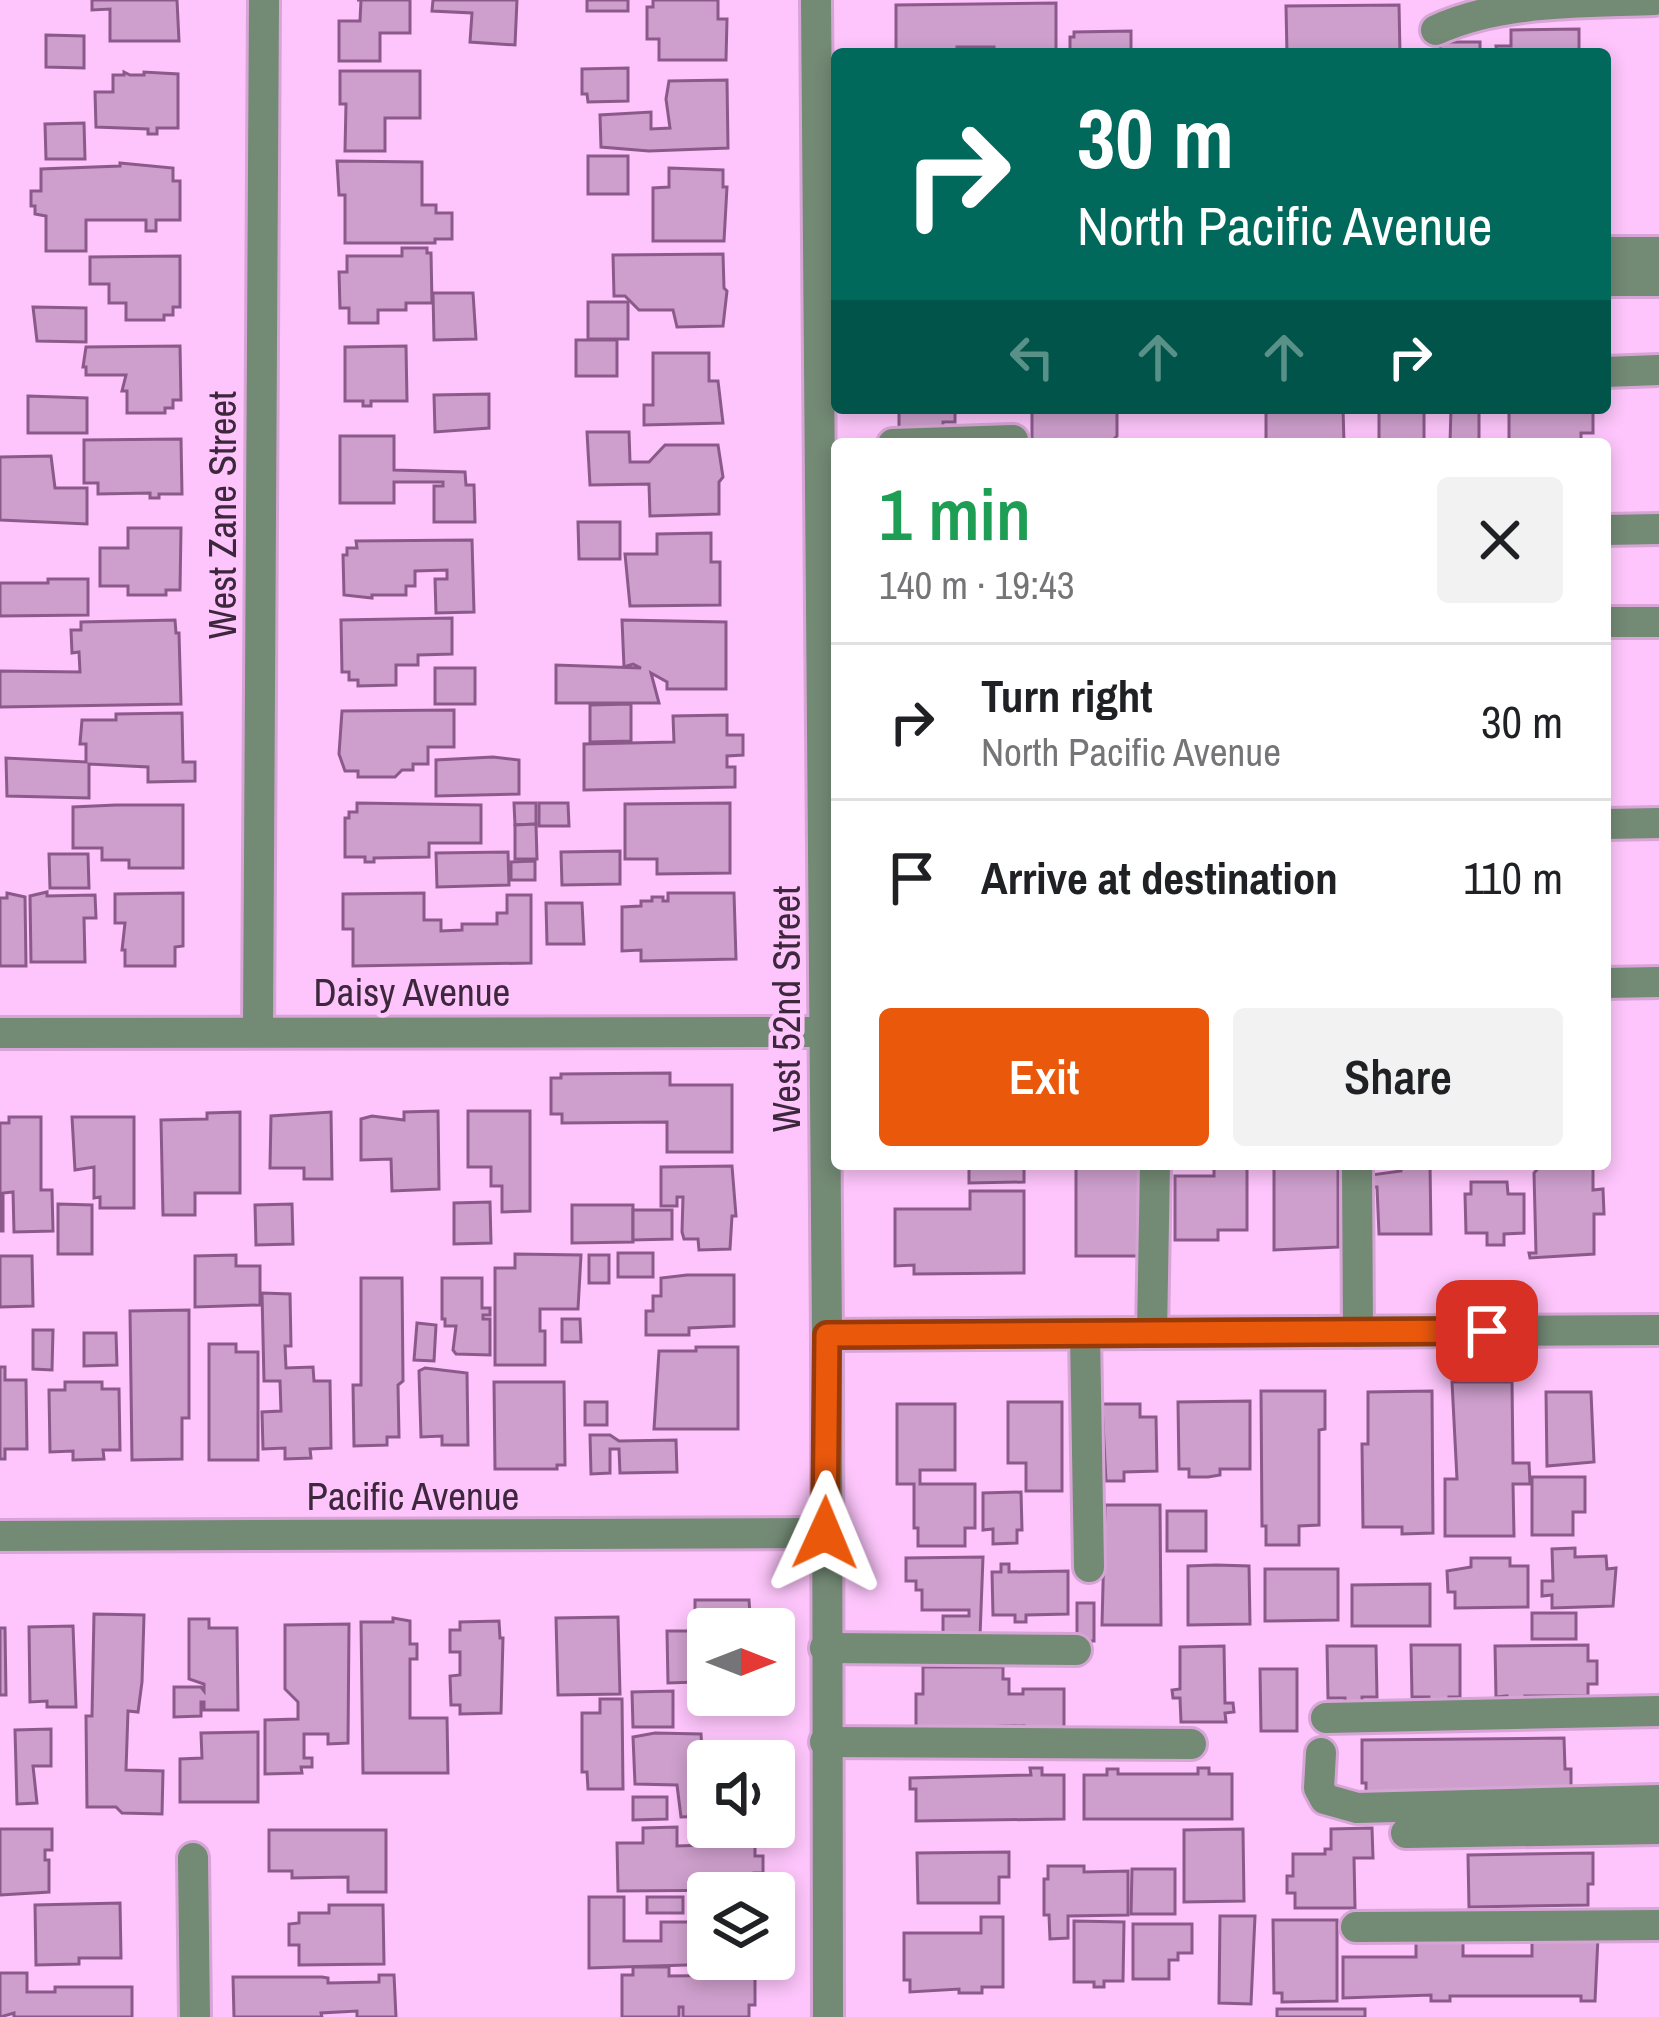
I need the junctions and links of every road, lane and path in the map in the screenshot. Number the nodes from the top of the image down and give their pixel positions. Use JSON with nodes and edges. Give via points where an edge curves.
{"nodes":[{"id":1,"x":264,"y":0,"type":"edge"},
{"id":2,"x":816,"y":0,"type":"edge"},
{"id":3,"x":1654,"y":0,"type":"edge"},
{"id":4,"x":1436,"y":30,"type":"dead end"},
{"id":5,"x":828,"y":170,"type":"edge"},
{"id":6,"x":1611,"y":252,"type":"edge"},
{"id":7,"x":1659,"y":252,"type":"edge"},
{"id":8,"x":828,"y":267,"type":"edge"},
{"id":9,"x":1659,"y":280,"type":"edge"},
{"id":10,"x":1611,"y":281,"type":"edge"},
{"id":11,"x":828,"y":346,"type":"edge"},
{"id":12,"x":1659,"y":370,"type":"edge"},
{"id":13,"x":1611,"y":372,"type":"edge"},
{"id":14,"x":829,"y":446,"type":"edge"},
{"id":15,"x":1659,"y":529,"type":"edge"},
{"id":16,"x":1611,"y":530,"type":"edge"},
{"id":17,"x":829,"y":542,"type":"edge"},
{"id":18,"x":1611,"y":622,"type":"edge"},
{"id":19,"x":1659,"y":622,"type":"edge"},
{"id":20,"x":830,"y":740,"type":"edge"},
{"id":21,"x":1611,"y":824,"type":"edge"},
{"id":22,"x":1659,"y":824,"type":"edge"},
{"id":23,"x":831,"y":898,"type":"edge"},
{"id":24,"x":1659,"y":982,"type":"edge"},
{"id":25,"x":1611,"y":983,"type":"edge"},
{"id":26,"x":831,"y":987,"type":"edge"},
{"id":27,"x":258,"y":1030,"type":"junction"},
{"id":28,"x":825,"y":1032,"type":"junction"},
{"id":29,"x":0,"y":1033,"type":"edge"},
{"id":30,"x":1154,"y":1170,"type":"edge"},
{"id":31,"x":1357,"y":1170,"type":"edge"},
{"id":32,"x":1659,"y":1330,"type":"edge"},
{"id":33,"x":1358,"y":1332,"type":"junction"},
{"id":34,"x":1085,"y":1334,"type":"junction"},
{"id":35,"x":1152,"y":1334,"type":"junction"},
{"id":36,"x":827,"y":1335,"type":"junction"},
{"id":37,"x":825,"y":1533,"type":"junction"},
{"id":38,"x":0,"y":1536,"type":"edge"},
{"id":39,"x":1089,"y":1567,"type":"dead end"},
{"id":40,"x":825,"y":1648,"type":"junction"},
{"id":41,"x":1076,"y":1650,"type":"dead end"},
{"id":42,"x":1659,"y":1712,"type":"edge"},
{"id":43,"x":1326,"y":1718,"type":"dead end"},
{"id":44,"x":825,"y":1742,"type":"junction"},
{"id":45,"x":1191,"y":1744,"type":"dead end"},
{"id":46,"x":1321,"y":1753,"type":"dead end"},
{"id":47,"x":1659,"y":1800,"type":"edge"},
{"id":48,"x":1659,"y":1829,"type":"edge"},
{"id":49,"x":1406,"y":1833,"type":"dead end"},
{"id":50,"x":193,"y":1858,"type":"dead end"},
{"id":51,"x":1659,"y":1925,"type":"edge"},
{"id":52,"x":1356,"y":1927,"type":"dead end"},
{"id":53,"x":194,"y":2017,"type":"edge"},
{"id":54,"x":828,"y":2017,"type":"edge"}],
"edges":[{"from":1,"to":27,"type":"street","name":"West Zane Street"},
{"from":2,"to":5,"type":"street","name":"West 52nd Street"},
{"from":3,"to":4,"type":"street","via":[[1501,6]]},
{"from":5,"to":8,"type":"street","name":"West 52nd Street"},
{"from":6,"to":7,"type":"street"},
{"from":8,"to":11,"type":"street","name":"West 52nd Street"},
{"from":9,"to":10,"type":"street"},
{"from":11,"to":14,"type":"street","name":"West 52nd Street"},
{"from":12,"to":13,"type":"street"},
{"from":14,"to":17,"type":"street","name":"West 52nd Street"},
{"from":15,"to":16,"type":"street"},
{"from":17,"to":20,"type":"street","name":"West 52nd Street"},
{"from":18,"to":19,"type":"street"},
{"from":20,"to":23,"type":"street","name":"West 52nd Street"},
{"from":21,"to":22,"type":"street"},
{"from":23,"to":26,"type":"street","name":"West 52nd Street"},
{"from":24,"to":25,"type":"street"},
{"from":26,"to":28,"type":"street","name":"West 52nd Street"},
{"from":27,"to":28,"type":"street","name":"Daisy Avenue"},
{"from":27,"to":29,"type":"street","name":"Daisy Avenue"},
{"from":28,"to":36,"type":"street","name":"West 52nd Street"},
{"from":30,"to":35,"type":"street"},
{"from":31,"to":33,"type":"street"},
{"from":32,"to":33,"type":"street"},
{"from":33,"to":35,"type":"street"},
{"from":34,"to":35,"type":"street"},
{"from":34,"to":36,"type":"street"},
{"from":34,"to":39,"type":"street"},
{"from":36,"to":37,"type":"street","name":"West 52nd Street"},
{"from":37,"to":38,"type":"street","name":"Pacific Avenue"},
{"from":37,"to":40,"type":"street","name":"West 52nd Street"},
{"from":40,"to":41,"type":"street"},
{"from":40,"to":44,"type":"street","name":"West 52nd Street"},
{"from":42,"to":43,"type":"street"},
{"from":44,"to":45,"type":"street"},
{"from":44,"to":54,"type":"street","name":"West 52nd Street"},
{"from":46,"to":47,"type":"street","via":[[1318,1788],[1325,1799],[1357,1808]]},
{"from":48,"to":49,"type":"street"},
{"from":50,"to":53,"type":"street"},
{"from":51,"to":52,"type":"street"}]}
